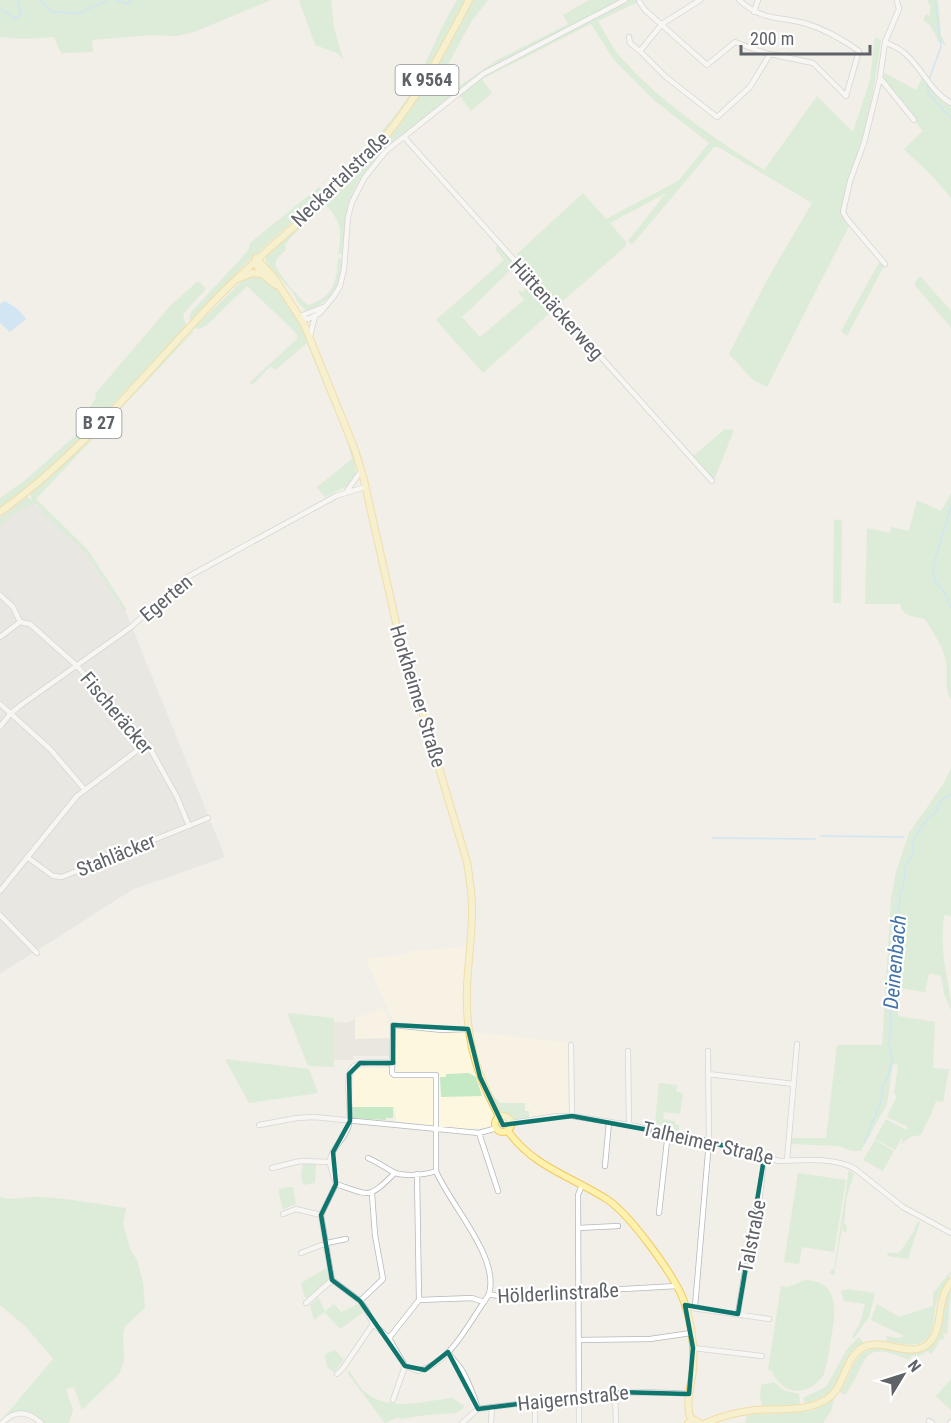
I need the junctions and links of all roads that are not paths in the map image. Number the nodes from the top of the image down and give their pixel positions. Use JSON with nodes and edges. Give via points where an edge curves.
{"nodes":[{"id":1,"x":470,"y":0,"type":"edge"},
{"id":2,"x":625,"y":0,"type":"edge"},
{"id":3,"x":632,"y":0,"type":"edge"},
{"id":4,"x":639,"y":0,"type":"edge"},
{"id":5,"x":700,"y":0,"type":"edge"},
{"id":6,"x":739,"y":0,"type":"edge"},
{"id":7,"x":758,"y":0,"type":"edge"},
{"id":8,"x":897,"y":0,"type":"edge"},
{"id":9,"x":754,"y":12,"type":"junction"},
{"id":10,"x":662,"y":24,"type":"junction"},
{"id":11,"x":629,"y":37,"type":"dead end"},
{"id":12,"x":885,"y":42,"type":"junction"},
{"id":13,"x":640,"y":51,"type":"junction"},
{"id":14,"x":770,"y":54,"type":"junction"},
{"id":15,"x":879,"y":78,"type":"junction"},
{"id":16,"x":951,"y":103,"type":"edge"},
{"id":17,"x":914,"y":120,"type":"dead end"},
{"id":18,"x":404,"y":137,"type":"junction"},
{"id":19,"x":322,"y":200,"type":"joint"},
{"id":20,"x":256,"y":258,"type":"junction"},
{"id":21,"x":885,"y":264,"type":"dead end"},
{"id":22,"x":262,"y":274,"type":"junction"},
{"id":23,"x":235,"y":280,"type":"junction"},
{"id":24,"x":278,"y":286,"type":"junction"},
{"id":25,"x":326,"y":306,"type":"junction"},
{"id":26,"x":300,"y":316,"type":"junction"},
{"id":27,"x":315,"y":316,"type":"junction"},
{"id":28,"x":310,"y":336,"type":"junction"},
{"id":29,"x":361,"y":471,"type":"junction"},
{"id":30,"x":712,"y":481,"type":"dead end"},
{"id":31,"x":365,"y":487,"type":"junction"},
{"id":32,"x":347,"y":491,"type":"junction"},
{"id":33,"x":0,"y":512,"type":"edge"},
{"id":34,"x":0,"y":595,"type":"edge"},
{"id":35,"x":20,"y":622,"type":"junction"},
{"id":36,"x":0,"y":637,"type":"edge"},
{"id":37,"x":76,"y":665,"type":"junction"},
{"id":38,"x":0,"y":704,"type":"edge"},
{"id":39,"x":10,"y":714,"type":"junction"},
{"id":40,"x":0,"y":728,"type":"edge"},
{"id":41,"x":147,"y":743,"type":"junction"},
{"id":42,"x":85,"y":790,"type":"junction"},
{"id":43,"x":208,"y":819,"type":"dead end"},
{"id":44,"x":189,"y":826,"type":"junction"},
{"id":45,"x":27,"y":857,"type":"junction"},
{"id":46,"x":0,"y":891,"type":"edge"},
{"id":47,"x":0,"y":915,"type":"edge"},
{"id":48,"x":37,"y":953,"type":"dead end"},
{"id":49,"x":468,"y":1029,"type":"junction"},
{"id":50,"x":797,"y":1044,"type":"dead end"},
{"id":51,"x":571,"y":1045,"type":"dead end"},
{"id":52,"x":628,"y":1051,"type":"dead end"},
{"id":53,"x":708,"y":1051,"type":"dead end"},
{"id":54,"x":393,"y":1063,"type":"junction"},
{"id":55,"x":708,"y":1074,"type":"junction"},
{"id":56,"x":794,"y":1084,"type":"junction"},
{"id":57,"x":572,"y":1116,"type":"junction"},
{"id":58,"x":500,"y":1118,"type":"junction"},
{"id":59,"x":350,"y":1121,"type":"junction"},
{"id":60,"x":609,"y":1122,"type":"junction"},
{"id":61,"x":511,"y":1124,"type":"junction"},
{"id":62,"x":259,"y":1125,"type":"dead end"},
{"id":63,"x":629,"y":1125,"type":"junction"},
{"id":64,"x":497,"y":1128,"type":"junction"},
{"id":65,"x":436,"y":1129,"type":"junction"},
{"id":66,"x":508,"y":1131,"type":"junction"},
{"id":67,"x":668,"y":1132,"type":"junction"},
{"id":68,"x":479,"y":1133,"type":"junction"},
{"id":69,"x":709,"y":1141,"type":"junction"},
{"id":70,"x":368,"y":1158,"type":"dead end"},
{"id":71,"x":764,"y":1158,"type":"junction"},
{"id":72,"x":788,"y":1160,"type":"junction"},
{"id":73,"x":330,"y":1162,"type":"junction"},
{"id":74,"x":605,"y":1166,"type":"dead end"},
{"id":75,"x":272,"y":1168,"type":"dead end"},
{"id":76,"x":436,"y":1171,"type":"junction"},
{"id":77,"x":395,"y":1173,"type":"junction"},
{"id":78,"x":417,"y":1174,"type":"junction"},
{"id":79,"x":336,"y":1184,"type":"junction"},
{"id":80,"x":582,"y":1185,"type":"junction"},
{"id":81,"x":498,"y":1191,"type":"dead end"},
{"id":82,"x":372,"y":1194,"type":"junction"},
{"id":83,"x":659,"y":1213,"type":"dead end"},
{"id":84,"x":283,"y":1214,"type":"dead end"},
{"id":85,"x":321,"y":1215,"type":"junction"},
{"id":86,"x":618,"y":1226,"type":"dead end"},
{"id":87,"x":578,"y":1228,"type":"junction"},
{"id":88,"x":951,"y":1233,"type":"edge"},
{"id":89,"x":346,"y":1239,"type":"dead end"},
{"id":90,"x":327,"y":1243,"type":"junction"},
{"id":91,"x":301,"y":1252,"type":"dead end"},
{"id":92,"x":332,"y":1280,"type":"junction"},
{"id":93,"x":951,"y":1282,"type":"edge"},
{"id":94,"x":676,"y":1286,"type":"junction"},
{"id":95,"x":578,"y":1291,"type":"junction"},
{"id":96,"x":489,"y":1294,"type":"junction"},
{"id":97,"x":419,"y":1300,"type":"junction"},
{"id":98,"x":360,"y":1301,"type":"junction"},
{"id":99,"x":306,"y":1302,"type":"dead end"},
{"id":100,"x":484,"y":1302,"type":"junction"},
{"id":101,"x":695,"y":1307,"type":"junction"},
{"id":102,"x":686,"y":1309,"type":"junction"},
{"id":103,"x":738,"y":1314,"type":"junction"},
{"id":104,"x":769,"y":1319,"type":"dead end"},
{"id":105,"x":373,"y":1324,"type":"junction"},
{"id":106,"x":691,"y":1332,"type":"junction"},
{"id":107,"x":389,"y":1338,"type":"junction"},
{"id":108,"x":579,"y":1340,"type":"junction"},
{"id":109,"x":693,"y":1348,"type":"junction"},
{"id":110,"x":448,"y":1352,"type":"junction"},
{"id":111,"x":762,"y":1356,"type":"dead end"},
{"id":112,"x":405,"y":1366,"type":"junction"},
{"id":113,"x":337,"y":1374,"type":"dead end"},
{"id":114,"x":615,"y":1392,"type":"junction"},
{"id":115,"x":689,"y":1394,"type":"junction"},
{"id":116,"x":579,"y":1397,"type":"junction"},
{"id":117,"x":393,"y":1400,"type":"dead end"},
{"id":118,"x":534,"y":1402,"type":"junction"},
{"id":119,"x":492,"y":1407,"type":"junction"},
{"id":120,"x":478,"y":1409,"type":"junction"},
{"id":121,"x":689,"y":1421,"type":"edge"},
{"id":122,"x":2,"y":1423,"type":"edge"},
{"id":123,"x":41,"y":1423,"type":"edge"},
{"id":124,"x":462,"y":1423,"type":"edge"},
{"id":125,"x":491,"y":1423,"type":"edge"},
{"id":126,"x":535,"y":1423,"type":"edge"},
{"id":127,"x":579,"y":1423,"type":"edge"},
{"id":128,"x":616,"y":1423,"type":"edge"},
{"id":129,"x":700,"y":1423,"type":"edge"},
{"id":130,"x":706,"y":1423,"type":"edge"}],
"edges":[{"from":1,"to":19,"type":"main road","name":"Neckartalstraße","number":"K 9564","via":[[417,95],[372,152]]},
{"from":2,"to":18,"type":"street","via":[[483,74]]},
{"from":3,"to":4,"type":"street"},
{"from":4,"to":10,"type":"street"},
{"from":5,"to":10,"type":"street"},
{"from":6,"to":9,"type":"street"},
{"from":7,"to":9,"type":"street"},
{"from":8,"to":12,"type":"street","via":[[899,9]]},
{"from":9,"to":14,"type":"street","via":[[832,33],[859,51],[846,96],[813,63]]},
{"from":10,"to":13,"type":"street"},
{"from":10,"to":14,"type":"street","via":[[707,65],[735,42]]},
{"from":11,"to":13,"type":"street"},
{"from":12,"to":15,"type":"street"},
{"from":12,"to":16,"type":"street","via":[[901,50],[944,100]]},
{"from":13,"to":14,"type":"street","via":[[666,78],[717,117],[750,87]]},
{"from":15,"to":17,"type":"street"},
{"from":15,"to":21,"type":"street","via":[[843,212]]},
{"from":18,"to":25,"type":"street","via":[[378,160],[361,183],[348,217],[343,276],[338,291]]},
{"from":18,"to":30,"type":"street","name":"Hüttenäckerweg"},
{"from":19,"to":20,"type":"main road","name":"Neckartalstraße","number":"B 27"},
{"from":20,"to":22,"type":"main road"},
{"from":20,"to":23,"type":"main road","number":"B 27"},
{"from":20,"to":24,"type":"main road","name":"Horkheimer Straße"},
{"from":22,"to":23,"type":"main road","via":[[252,273]]},
{"from":22,"to":24,"type":"main road","name":"Horkheimer Straße"},
{"from":23,"to":33,"type":"main road","number":"B 27","via":[[69,454],[37,485]]},
{"from":24,"to":26,"type":"main road","name":"Horkheimer Straße"},
{"from":25,"to":26,"type":"street"},
{"from":25,"to":27,"type":"street"},
{"from":26,"to":27,"type":"street"},
{"from":26,"to":28,"type":"main road","name":"Horkheimer Straße"},
{"from":27,"to":28,"type":"street"},
{"from":28,"to":29,"type":"main road","name":"Horkheimer Straße"},
{"from":29,"to":31,"type":"main road","name":"Horkheimer Straße"},
{"from":29,"to":32,"type":"street","name":"Egerten"},
{"from":31,"to":32,"type":"street","name":"Egerten"},
{"from":31,"to":49,"type":"main road","name":"Horkheimer Straße","via":[[389,596],[467,862],[472,892]]},
{"from":32,"to":37,"type":"street","name":"Egerten","via":[[184,579],[131,627]]},
{"from":34,"to":35,"type":"street","via":[[13,607]]},
{"from":35,"to":36,"type":"street"},
{"from":35,"to":37,"type":"street","name":"Fischeräcker","via":[[37,629]]},
{"from":37,"to":39,"type":"street","name":"Egerten"},
{"from":37,"to":41,"type":"street","name":"Fischeräcker"},
{"from":38,"to":39,"type":"street"},
{"from":39,"to":40,"type":"street","name":"Egerten"},
{"from":39,"to":42,"type":"street","via":[[50,749]]},
{"from":41,"to":42,"type":"street"},
{"from":41,"to":44,"type":"street","name":"Fischeräcker"},
{"from":42,"to":45,"type":"street"},
{"from":43,"to":44,"type":"street","name":"Stahläcker"},
{"from":44,"to":45,"type":"street","name":"Stahläcker","via":[[62,877],[53,876]]},
{"from":45,"to":46,"type":"street"},
{"from":47,"to":48,"type":"street"},
{"from":49,"to":54,"type":"street","via":[[393,1025]]},
{"from":49,"to":58,"type":"main road","name":"Horkheimer Straße","via":[[480,1077]]},
{"from":50,"to":56,"type":"street"},
{"from":51,"to":57,"type":"street"},
{"from":52,"to":63,"type":"street"},
{"from":53,"to":55,"type":"street"},
{"from":54,"to":59,"type":"street","via":[[360,1063],[353,1067],[349,1074]]},
{"from":54,"to":65,"type":"street","via":[[394,1075],[436,1075]]},
{"from":55,"to":56,"type":"street"},
{"from":55,"to":69,"type":"street"},
{"from":56,"to":72,"type":"street"},
{"from":57,"to":60,"type":"street","name":"Talheimer Straße"},
{"from":57,"to":61,"type":"street","name":"Talheimer Straße"},
{"from":58,"to":61,"type":"main road","via":[[507,1118]]},
{"from":58,"to":64,"type":"main road"},
{"from":59,"to":62,"type":"street","via":[[306,1117]]},
{"from":59,"to":65,"type":"street"},
{"from":59,"to":73,"type":"street","via":[[348,1132]]},
{"from":60,"to":63,"type":"street","name":"Talheimer Straße"},
{"from":60,"to":74,"type":"street"},
{"from":61,"to":66,"type":"main road"},
{"from":63,"to":67,"type":"street","name":"Talheimer Straße"},
{"from":64,"to":66,"type":"main road"},
{"from":64,"to":68,"type":"street"},
{"from":65,"to":68,"type":"street"},
{"from":65,"to":76,"type":"street"},
{"from":66,"to":80,"type":"main road","via":[[537,1161]]},
{"from":67,"to":69,"type":"street","name":"Talheimer Straße"},
{"from":67,"to":83,"type":"street"},
{"from":68,"to":81,"type":"street"},
{"from":69,"to":71,"type":"street","name":"Talheimer Straße"},
{"from":69,"to":101,"type":"street"},
{"from":70,"to":77,"type":"street"},
{"from":71,"to":72,"type":"street","name":"Talheimer Straße"},
{"from":71,"to":103,"type":"street","name":"Talstraße","via":[[758,1213],[754,1216]]},
{"from":72,"to":88,"type":"street","name":"Talheimer Straße","via":[[852,1167],[894,1201]]},
{"from":73,"to":75,"type":"street","via":[[300,1161]]},
{"from":73,"to":79,"type":"street"},
{"from":76,"to":78,"type":"street"},
{"from":76,"to":96,"type":"street","via":[[486,1262]]},
{"from":77,"to":78,"type":"street"},
{"from":77,"to":82,"type":"street"},
{"from":78,"to":97,"type":"street"},
{"from":79,"to":82,"type":"street"},
{"from":79,"to":85,"type":"street"},
{"from":80,"to":87,"type":"street","via":[[578,1195]]},
{"from":80,"to":94,"type":"main road","via":[[620,1210]]},
{"from":82,"to":98,"type":"street","via":[[383,1279]]},
{"from":84,"to":85,"type":"street","via":[[296,1209]]},
{"from":85,"to":90,"type":"street"},
{"from":86,"to":87,"type":"street"},
{"from":87,"to":95,"type":"street"},
{"from":89,"to":90,"type":"street"},
{"from":90,"to":91,"type":"street"},
{"from":90,"to":92,"type":"street"},
{"from":92,"to":98,"type":"street"},
{"from":92,"to":99,"type":"street"},
{"from":93,"to":130,"type":"main road","via":[[940,1303],[935,1335],[925,1346],[909,1350],[864,1347],[851,1360],[839,1386],[813,1406],[756,1410]]},
{"from":94,"to":95,"type":"street","name":"Hölderlinstraße"},
{"from":94,"to":102,"type":"main road"},
{"from":95,"to":96,"type":"street","name":"Hölderlinstraße"},
{"from":95,"to":108,"type":"street"},
{"from":96,"to":100,"type":"street","name":"Hölderlinstraße"},
{"from":97,"to":100,"type":"street","name":"Hölderlinstraße","via":[[472,1298]]},
{"from":97,"to":107,"type":"street"},
{"from":98,"to":105,"type":"street"},
{"from":100,"to":110,"type":"street"},
{"from":101,"to":102,"type":"street"},
{"from":101,"to":103,"type":"street"},
{"from":102,"to":106,"type":"main road"},
{"from":103,"to":104,"type":"street"},
{"from":105,"to":107,"type":"street"},
{"from":105,"to":113,"type":"street"},
{"from":106,"to":108,"type":"street","via":[[650,1339]]},
{"from":106,"to":109,"type":"main road"},
{"from":107,"to":112,"type":"street"},
{"from":108,"to":116,"type":"street"},
{"from":109,"to":111,"type":"street"},
{"from":109,"to":115,"type":"main road"},
{"from":110,"to":112,"type":"street","via":[[424,1370]]},
{"from":110,"to":120,"type":"street","via":[[470,1385]]},
{"from":112,"to":117,"type":"street"},
{"from":114,"to":115,"type":"street","name":"Haigernstraße"},
{"from":114,"to":116,"type":"street","name":"Haigernstraße"},
{"from":114,"to":128,"type":"street"},
{"from":115,"to":121,"type":"main road"},
{"from":116,"to":118,"type":"street","name":"Haigernstraße"},
{"from":116,"to":127,"type":"street"},
{"from":118,"to":119,"type":"street","name":"Haigernstraße"},
{"from":118,"to":126,"type":"street"},
{"from":119,"to":120,"type":"street","name":"Haigernstraße"},
{"from":119,"to":125,"type":"street"},
{"from":120,"to":124,"type":"street"},
{"from":121,"to":129,"type":"main road"},
{"from":122,"to":123,"type":"street","via":[[21,1413]]}]}
